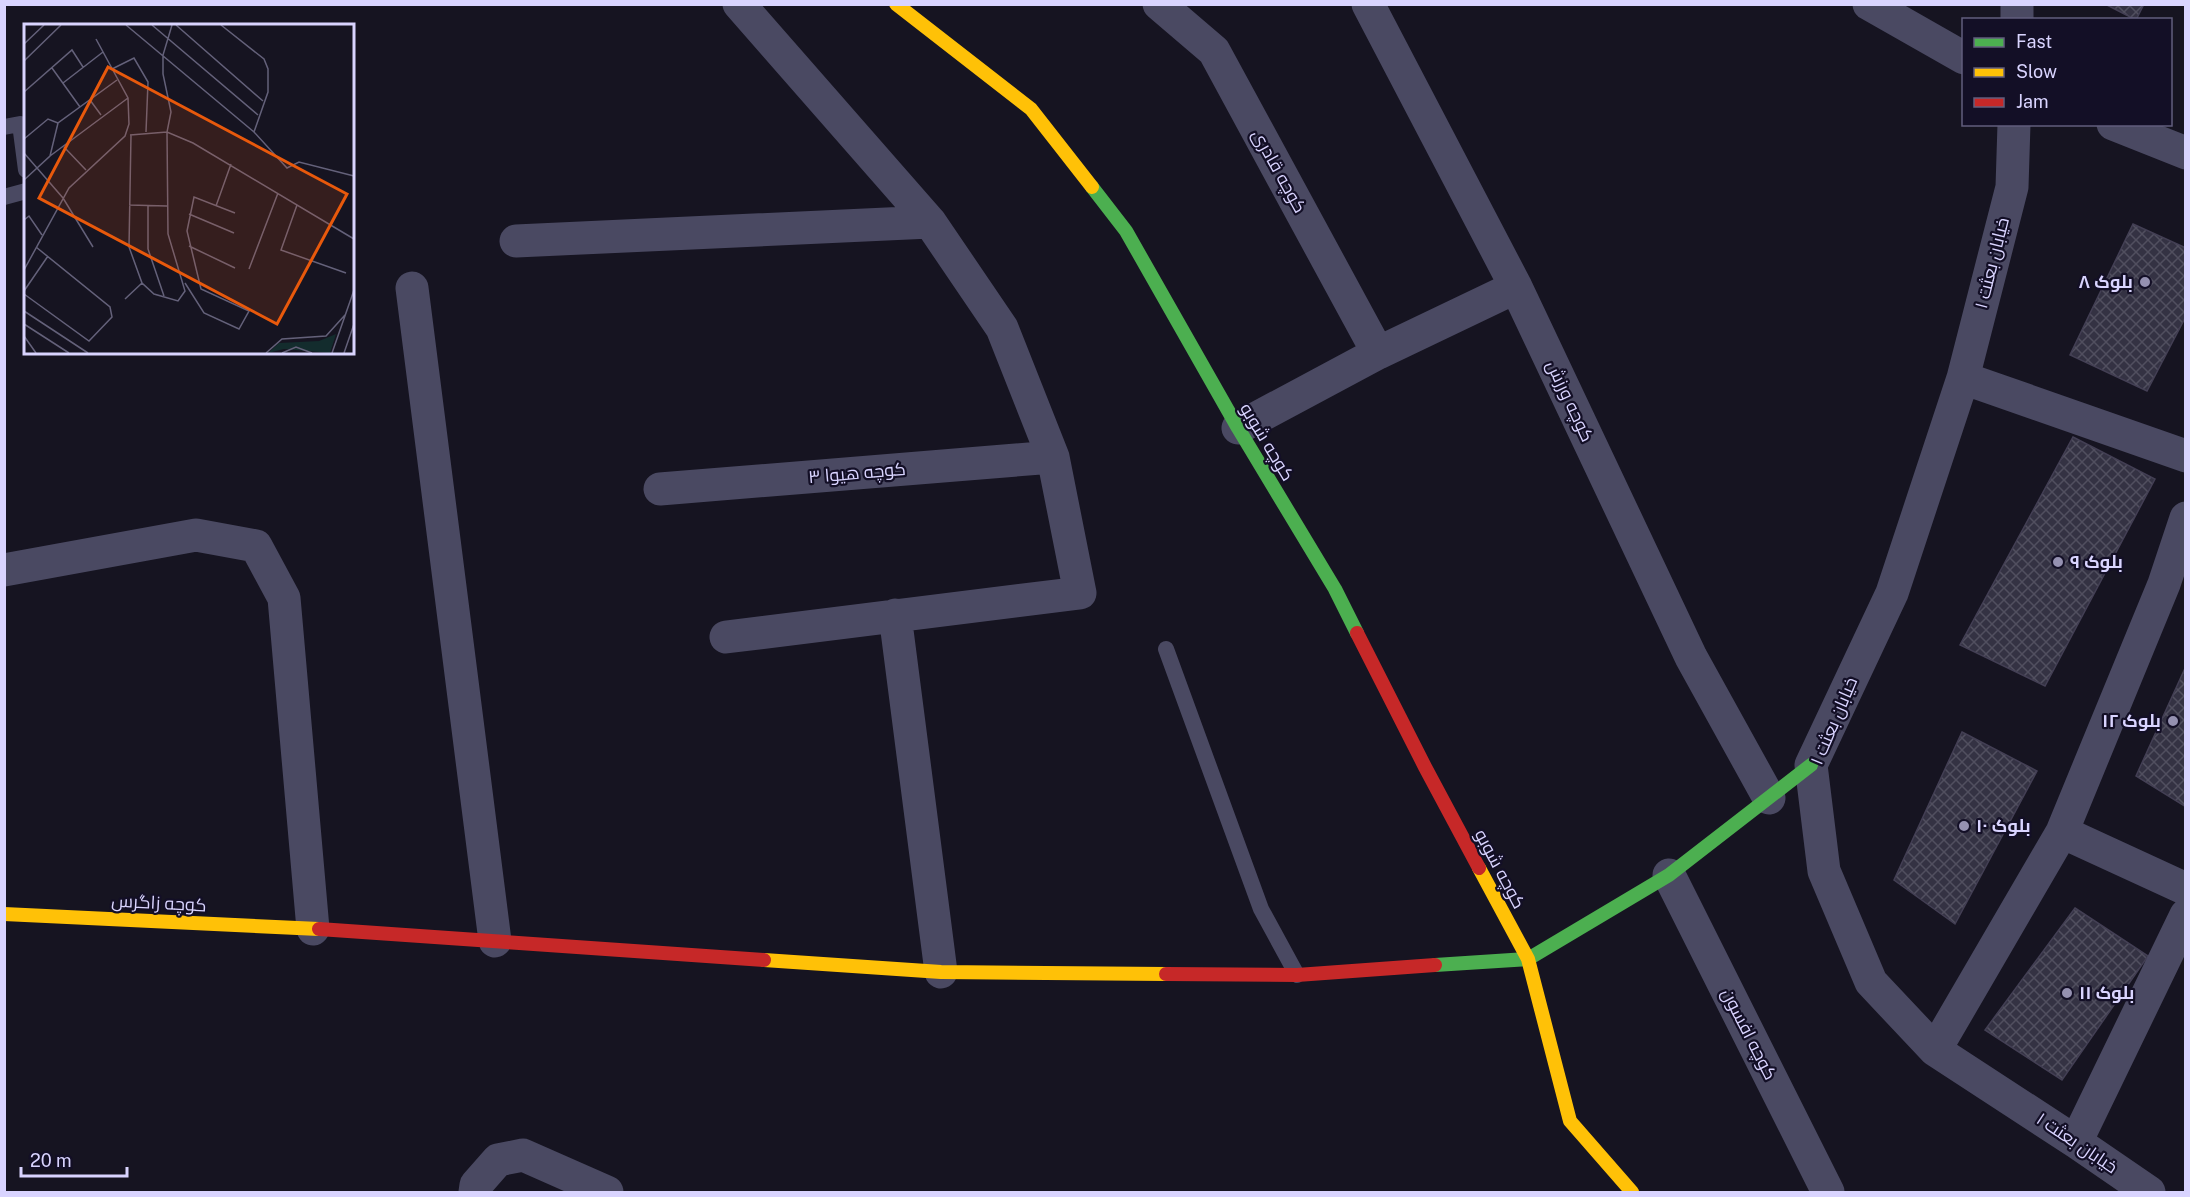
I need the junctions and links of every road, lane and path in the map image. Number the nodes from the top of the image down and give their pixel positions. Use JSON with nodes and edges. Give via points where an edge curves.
{"nodes":[{"id":1,"x":739,"y":4,"type":"edge"},
{"id":2,"x":896,"y":4,"type":"edge"},
{"id":3,"x":1159,"y":4,"type":"edge"},
{"id":4,"x":1368,"y":4,"type":"edge"},
{"id":5,"x":1869,"y":4,"type":"edge"},
{"id":6,"x":1962,"y":57,"type":"edge"},
{"id":7,"x":2014,"y":126,"type":"edge"},
{"id":8,"x":2118,"y":126,"type":"edge"},
{"id":9,"x":4,"y":127,"type":"edge"},
{"id":10,"x":2186,"y":153,"type":"edge"},
{"id":11,"x":24,"y":155,"type":"edge"},
{"id":12,"x":24,"y":192,"type":"edge"},
{"id":13,"x":4,"y":197,"type":"edge"},
{"id":14,"x":930,"y":222,"type":"junction"},
{"id":15,"x":516,"y":241,"type":"dead end"},
{"id":16,"x":1516,"y":287,"type":"junction"},
{"id":17,"x":412,"y":288,"type":"dead end"},
{"id":18,"x":1378,"y":353,"type":"junction"},
{"id":19,"x":1963,"y":378,"type":"junction"},
{"id":20,"x":1238,"y":428,"type":"junction"},
{"id":21,"x":2186,"y":456,"type":"edge"},
{"id":22,"x":1053,"y":457,"type":"junction"},
{"id":23,"x":660,"y":489,"type":"dead end"},
{"id":24,"x":2186,"y":519,"type":"edge"},
{"id":25,"x":4,"y":570,"type":"edge"},
{"id":26,"x":896,"y":615,"type":"junction"},
{"id":27,"x":726,"y":638,"type":"dead end"},
{"id":28,"x":1166,"y":649,"type":"dead end"},
{"id":29,"x":1811,"y":765,"type":"junction"},
{"id":30,"x":1769,"y":798,"type":"junction"},
{"id":31,"x":2062,"y":832,"type":"junction"},
{"id":32,"x":1670,"y":875,"type":"junction"},
{"id":33,"x":2186,"y":889,"type":"edge"},
{"id":34,"x":4,"y":914,"type":"edge"},
{"id":35,"x":2186,"y":915,"type":"edge"},
{"id":36,"x":313,"y":929,"type":"junction"},
{"id":37,"x":495,"y":941,"type":"junction"},
{"id":38,"x":1528,"y":959,"type":"junction"},
{"id":39,"x":941,"y":972,"type":"junction"},
{"id":40,"x":1297,"y":975,"type":"junction"},
{"id":41,"x":1935,"y":1050,"type":"junction"},
{"id":42,"x":2076,"y":1142,"type":"junction"},
{"id":43,"x":475,"y":1192,"type":"edge"},
{"id":44,"x":607,"y":1192,"type":"edge"},
{"id":45,"x":1632,"y":1192,"type":"edge"},
{"id":46,"x":1828,"y":1192,"type":"edge"},
{"id":47,"x":2149,"y":1192,"type":"edge"}],
"edges":[{"from":1,"to":14,"type":"street"},
{"from":2,"to":20,"type":"street","name":"کوچه شوبو","via":[[1031,109],[1126,231]]},
{"from":3,"to":18,"type":"street","name":"کوچه قادری","via":[[1214,51]]},
{"from":4,"to":16,"type":"street","name":"کوچه ورزش"},
{"from":5,"to":6,"type":"street"},
{"from":7,"to":19,"type":"street","name":"خیابان بعثت ۱","via":[[2012,187]]},
{"from":8,"to":10,"type":"street"},
{"from":9,"to":11,"type":"lane","via":[[20,124]]},
{"from":12,"to":13,"type":"lane"},
{"from":14,"to":15,"type":"street"},
{"from":14,"to":22,"type":"street","via":[[1002,328]]},
{"from":16,"to":18,"type":"street"},
{"from":16,"to":30,"type":"street","name":"کوچه ورزش","via":[[1690,657]]},
{"from":17,"to":37,"type":"street"},
{"from":18,"to":20,"type":"street"},
{"from":19,"to":21,"type":"street"},
{"from":19,"to":29,"type":"street","name":"خیابان بعثت ۱","via":[[1892,593]]},
{"from":20,"to":38,"type":"street","name":"کوچه شوبو","via":[[1335,589]]},
{"from":22,"to":23,"type":"street","name":"کوچه هیوا ۳"},
{"from":22,"to":26,"type":"street","via":[[1080,593]]},
{"from":24,"to":31,"type":"street","via":[[2164,584]]},
{"from":25,"to":36,"type":"street","via":[[196,535],[256,546],[284,598]]},
{"from":26,"to":27,"type":"street"},
{"from":26,"to":39,"type":"street"},
{"from":28,"to":40,"type":"lane","via":[[1261,909]]},
{"from":29,"to":30,"type":"street"},
{"from":29,"to":41,"type":"street","name":"خیابان بعثت ۱","via":[[1824,871],[1871,982]]},
{"from":30,"to":32,"type":"street"},
{"from":31,"to":33,"type":"street"},
{"from":31,"to":41,"type":"street"},
{"from":32,"to":38,"type":"street"},
{"from":32,"to":46,"type":"street","name":"کوچه افسون"},
{"from":34,"to":36,"type":"street","name":"کوچه زاگرس"},
{"from":35,"to":42,"type":"street"},
{"from":36,"to":37,"type":"street","name":"کوچه زاگرس"},
{"from":37,"to":39,"type":"street","name":"کوچه زاگرس"},
{"from":38,"to":40,"type":"street","name":"کوچه زاگرس"},
{"from":38,"to":45,"type":"street","name":"کوچه شوبو","via":[[1570,1121]]},
{"from":39,"to":40,"type":"street","name":"کوچه زاگرس"},
{"from":41,"to":42,"type":"street","name":"خیابان بعثت ۱"},
{"from":42,"to":47,"type":"street","name":"خیابان بعثت ۱"},
{"from":43,"to":44,"type":"street","via":[[476,1185],[498,1160],[523,1155]]}]}
